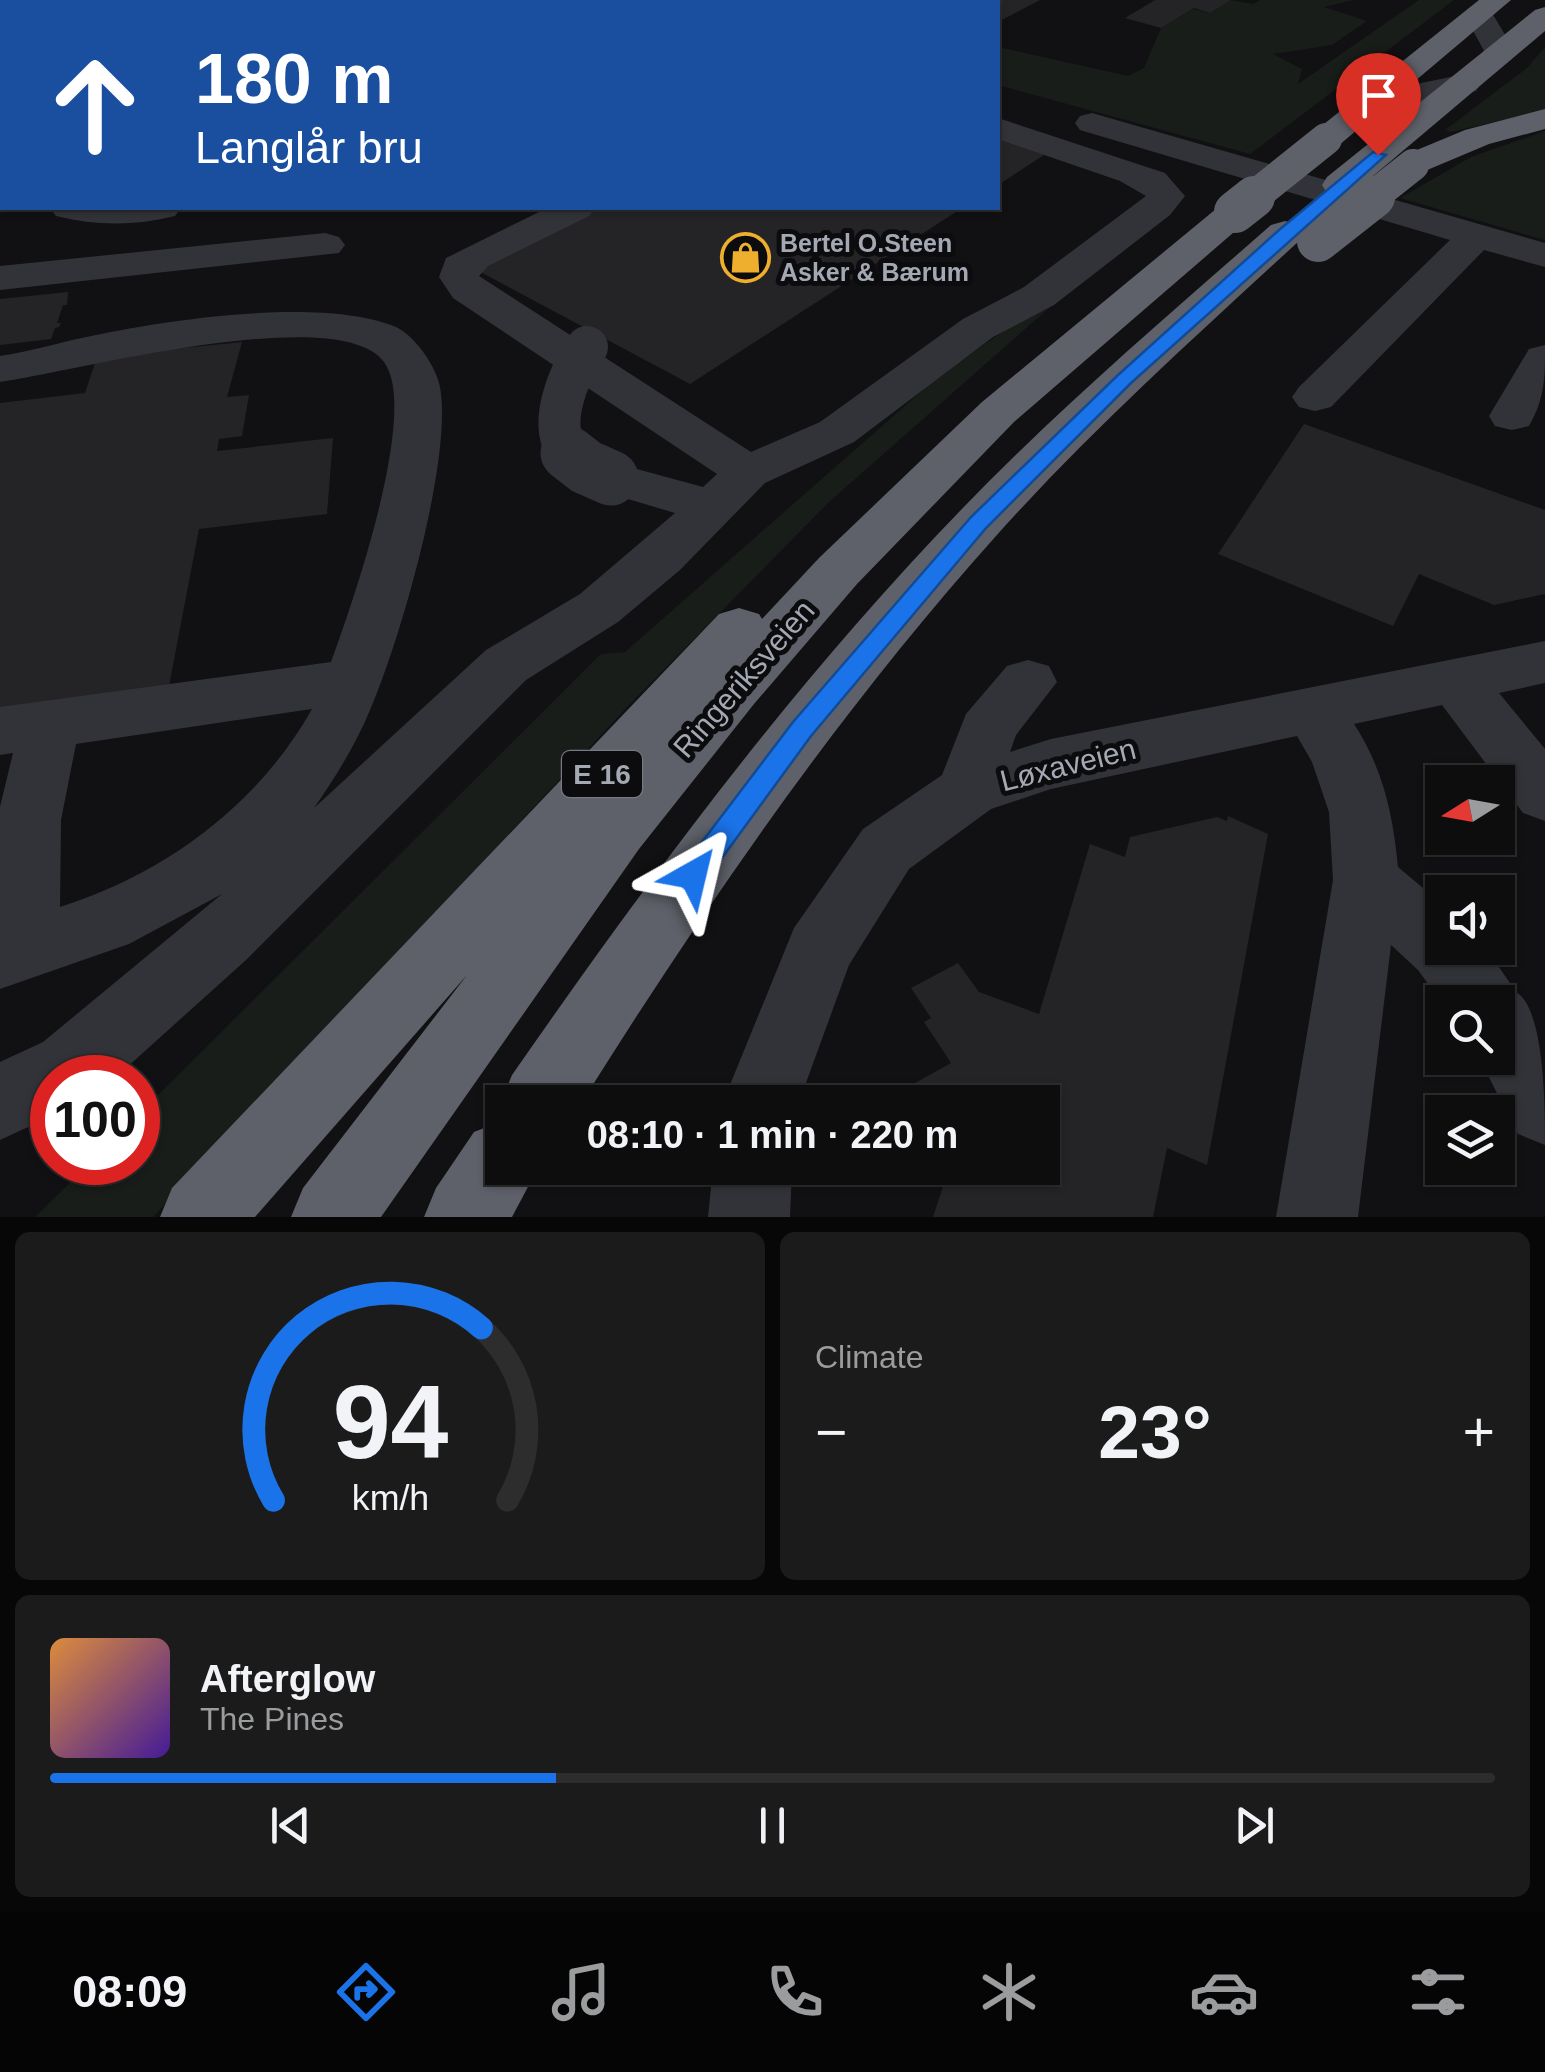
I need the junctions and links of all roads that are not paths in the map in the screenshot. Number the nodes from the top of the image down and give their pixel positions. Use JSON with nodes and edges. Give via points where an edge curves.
{"nodes":[{"id":1,"x":1488,"y":7,"type":"edge"},
{"id":2,"x":1545,"y":16,"type":"edge"},
{"id":3,"x":1500,"y":54,"type":"junction"},
{"id":4,"x":1466,"y":84,"type":"junction"},
{"id":5,"x":1000,"y":97,"type":"edge"},
{"id":6,"x":1370,"y":104,"type":"junction"},
{"id":7,"x":1545,"y":119,"type":"edge"},
{"id":8,"x":1000,"y":128,"type":"edge"},
{"id":9,"x":1116,"y":148,"type":"junction"},
{"id":10,"x":1396,"y":160,"type":"junction"},
{"id":11,"x":79,"y":210,"type":"edge"},
{"id":12,"x":141,"y":210,"type":"edge"},
{"id":13,"x":572,"y":210,"type":"edge"},
{"id":14,"x":1477,"y":235,"type":"junction"},
{"id":15,"x":325,"y":245,"type":"dead end"},
{"id":16,"x":1545,"y":255,"type":"edge"},
{"id":17,"x":0,"y":278,"type":"edge"},
{"id":18,"x":587,"y":347,"type":"dead end"},
{"id":19,"x":1545,"y":358,"type":"edge"},
{"id":20,"x":0,"y":369,"type":"edge"},
{"id":21,"x":1038,"y":374,"type":"junction"},
{"id":22,"x":1315,"y":398,"type":"dead end"},
{"id":23,"x":1512,"y":416,"type":"dead end"},
{"id":24,"x":729,"y":489,"type":"junction"},
{"id":25,"x":1545,"y":662,"type":"edge"},
{"id":26,"x":351,"y":681,"type":"junction"},
{"id":27,"x":1456,"y":681,"type":"junction"},
{"id":28,"x":1028,"y":682,"type":"dead end"},
{"id":29,"x":1312,"y":711,"type":"junction"},
{"id":30,"x":25,"y":728,"type":"edge"},
{"id":31,"x":969,"y":790,"type":"junction"},
{"id":32,"x":1545,"y":795,"type":"edge"},
{"id":33,"x":1366,"y":880,"type":"junction"},
{"id":34,"x":1425,"y":931,"type":"edge"},
{"id":35,"x":13,"y":954,"type":"edge"},
{"id":36,"x":1457,"y":965,"type":"edge"},
{"id":37,"x":1472,"y":985,"type":"edge"},
{"id":38,"x":1515,"y":1051,"type":"edge"},
{"id":39,"x":551,"y":1085,"type":"edge"},
{"id":40,"x":767,"y":1085,"type":"edge"},
{"id":41,"x":0,"y":1102,"type":"edge"},
{"id":42,"x":1545,"y":1108,"type":"edge"},
{"id":43,"x":486,"y":1185,"type":"edge"},
{"id":44,"x":751,"y":1185,"type":"edge"},
{"id":45,"x":201,"y":1217,"type":"edge"},
{"id":46,"x":332,"y":1217,"type":"edge"},
{"id":47,"x":466,"y":1217,"type":"edge"},
{"id":48,"x":749,"y":1217,"type":"edge"},
{"id":49,"x":1317,"y":1217,"type":"edge"}],
"edges":[{"from":1,"to":3,"type":"street"},
{"from":1,"to":6,"type":"highway","number":"E 16"},
{"from":2,"to":3,"type":"highway"},
{"from":3,"to":4,"type":"highway"},
{"from":4,"to":6,"type":"street"},
{"from":4,"to":10,"type":"highway"},
{"from":5,"to":9,"type":"street"},
{"from":6,"to":21,"type":"highway","name":"Ringeriksveien","number":"E 16","bridge":true},
{"from":7,"to":10,"type":"highway"},
{"from":8,"to":9,"type":"street"},
{"from":9,"to":14,"type":"street"},
{"from":9,"to":24,"type":"street","via":[[1166,196],[1157,207],[838,432]]},
{"from":10,"to":39,"type":"highway","via":[[1301,237],[1165,379],[1098,404],[979,522],[802,729]]},
{"from":11,"to":12,"type":"street"},
{"from":13,"to":24,"type":"street","via":[[474,258],[460,267],[459,277]]},
{"from":14,"to":16,"type":"street"},
{"from":14,"to":22,"type":"street"},
{"from":15,"to":17,"type":"street"},
{"from":18,"to":24,"type":"street","bridge":true,"via":[[571,370],[558,431],[562,447],[611,478]]},
{"from":19,"to":23,"type":"street"},
{"from":20,"to":26,"type":"street","via":[[108,345],[280,328],[358,330],[397,348],[417,382],[418,439],[382,588]]},
{"from":21,"to":45,"type":"highway","number":"E 16","via":[[971,399],[806,556]]},
{"from":21,"to":46,"type":"highway","name":"Ringeriksveien","number":"E 16","via":[[838,572],[733,688],[616,830]]},
{"from":24,"to":41,"type":"street","via":[[599,608],[506,665],[222,938],[114,1032],[69,1068]]},
{"from":25,"to":27,"type":"street","name":"Løxaveien"},
{"from":26,"to":30,"type":"street"},
{"from":26,"to":35,"type":"street","via":[[322,744],[264,823],[185,882],[128,914]]},
{"from":27,"to":29,"type":"street","name":"Løxaveien"},
{"from":27,"to":32,"type":"street"},
{"from":28,"to":31,"type":"street","via":[[995,712]]},
{"from":29,"to":31,"type":"street","name":"Løxaveien","via":[[1052,764]]},
{"from":29,"to":33,"type":"street","via":[[1341,755],[1361,812]]},
{"from":30,"to":35,"type":"street","via":[[29,820]]},
{"from":31,"to":40,"type":"street","name":"Løxaveien","via":[[886,850],[818,950]]},
{"from":33,"to":34,"type":"street"},
{"from":33,"to":49,"type":"street"},
{"from":36,"to":37,"type":"street"},
{"from":38,"to":42,"type":"street"},
{"from":43,"to":47,"type":"highway"},
{"from":44,"to":48,"type":"street"}]}
